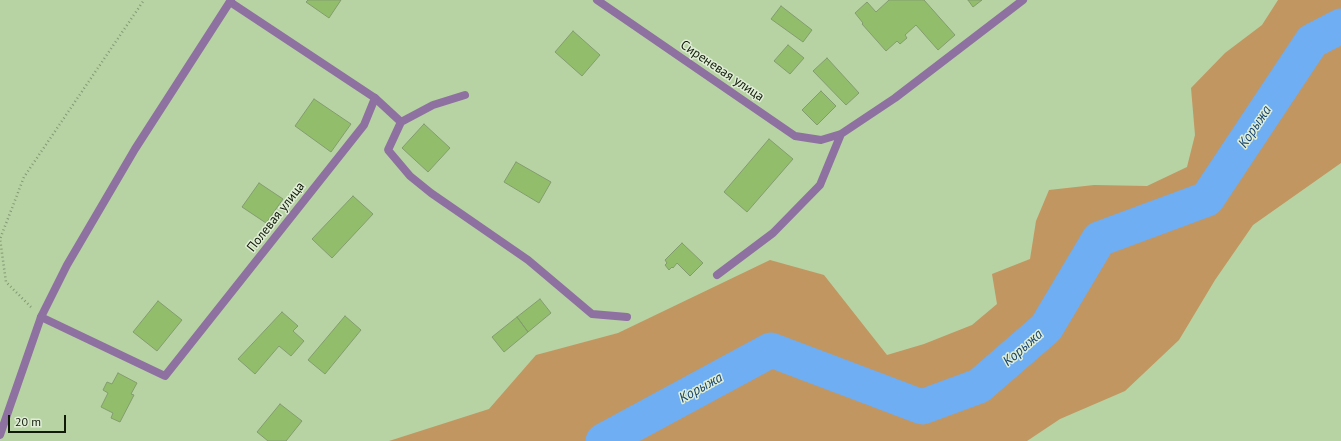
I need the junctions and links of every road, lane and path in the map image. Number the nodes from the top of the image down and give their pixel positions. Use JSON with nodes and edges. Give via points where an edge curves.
{"nodes":[{"id":1,"x":144,"y":0,"type":"edge"},
{"id":2,"x":596,"y":0,"type":"edge"},
{"id":3,"x":1022,"y":0,"type":"edge"},
{"id":4,"x":230,"y":1,"type":"edge"},
{"id":5,"x":465,"y":95,"type":"dead end"},
{"id":6,"x":375,"y":98,"type":"junction"},
{"id":7,"x":401,"y":122,"type":"junction"},
{"id":8,"x":841,"y":134,"type":"junction"},
{"id":9,"x":717,"y":275,"type":"dead end"},
{"id":10,"x":41,"y":317,"type":"junction"},
{"id":11,"x":627,"y":317,"type":"dead end"},
{"id":12,"x":0,"y":435,"type":"edge"}],
"edges":[{"from":1,"to":10,"type":"path","via":[[24,177],[0,238],[6,282]]},
{"from":2,"to":8,"type":"street","name":"Сиреневая улица","via":[[795,136],[821,140]]},
{"from":3,"to":8,"type":"street","name":"Сиреневая улица","via":[[895,98]]},
{"from":4,"to":6,"type":"street"},
{"from":4,"to":10,"type":"street","via":[[131,155],[67,265]]},
{"from":5,"to":7,"type":"street","via":[[433,105]]},
{"from":6,"to":7,"type":"street"},
{"from":6,"to":10,"type":"street","name":"Полевая улица","via":[[364,124],[165,376]]},
{"from":7,"to":11,"type":"street","via":[[388,150],[410,176],[528,260],[592,314]]},
{"from":8,"to":9,"type":"street","via":[[820,185],[773,233]]},
{"from":10,"to":12,"type":"street"}]}
